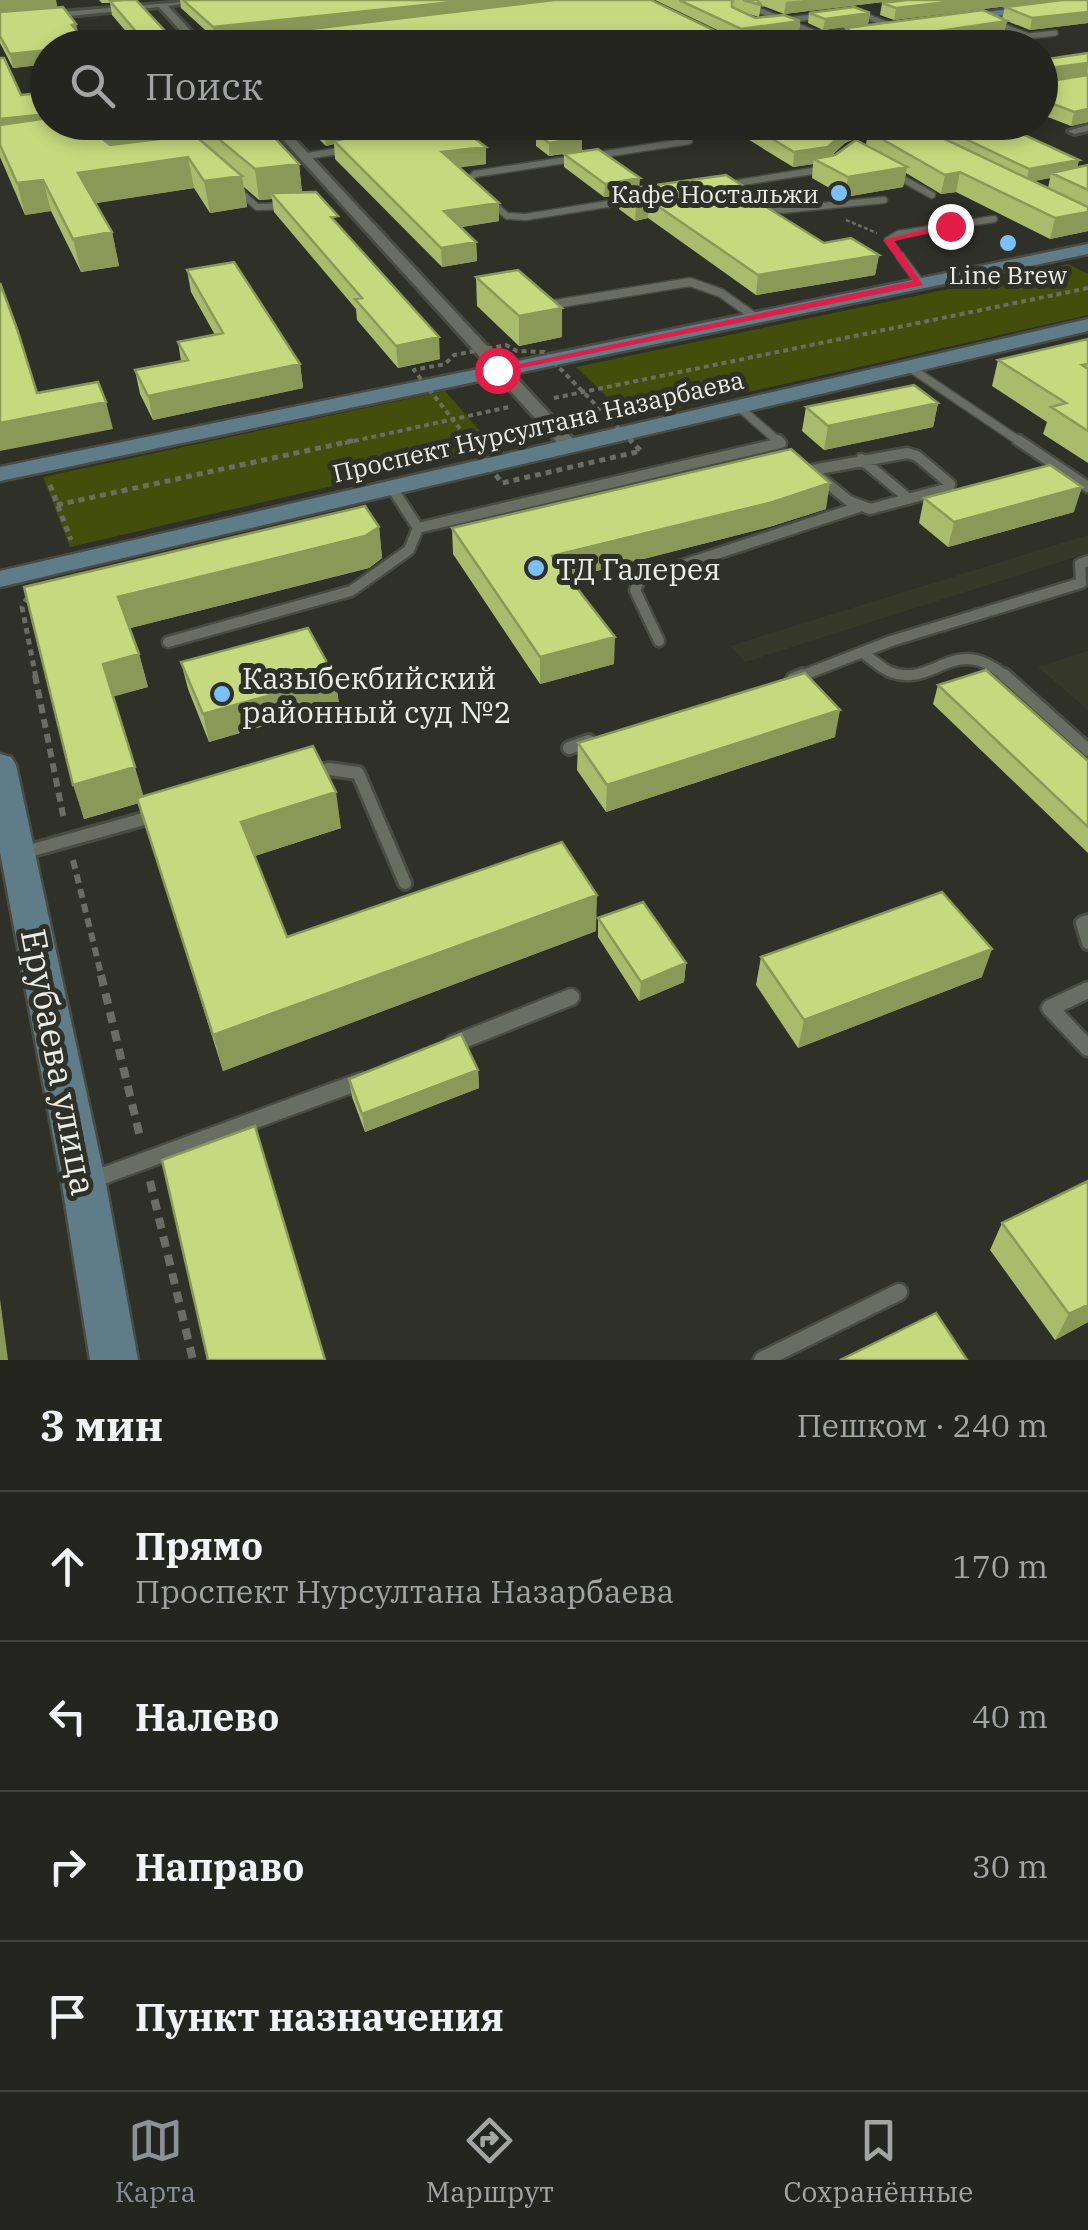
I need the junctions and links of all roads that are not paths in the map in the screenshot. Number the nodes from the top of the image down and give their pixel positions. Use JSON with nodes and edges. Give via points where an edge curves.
{"nodes":[{"id":1,"x":204,"y":0,"type":"edge"},
{"id":2,"x":1027,"y":0,"type":"edge"},
{"id":3,"x":161,"y":4,"type":"junction"},
{"id":4,"x":1088,"y":4,"type":"edge"},
{"id":5,"x":1053,"y":8,"type":"junction"},
{"id":6,"x":873,"y":9,"type":"dead end"},
{"id":7,"x":761,"y":11,"type":"edge"},
{"id":8,"x":836,"y":14,"type":"edge"},
{"id":9,"x":1074,"y":16,"type":"edge"},
{"id":10,"x":0,"y":20,"type":"edge"},
{"id":11,"x":783,"y":20,"type":"junction"},
{"id":12,"x":987,"y":20,"type":"junction"},
{"id":13,"x":769,"y":22,"type":"edge"},
{"id":14,"x":892,"y":26,"type":"junction"},
{"id":15,"x":185,"y":30,"type":"edge"},
{"id":16,"x":808,"y":30,"type":"edge"},
{"id":17,"x":860,"y":30,"type":"edge"},
{"id":18,"x":890,"y":30,"type":"edge"},
{"id":19,"x":1014,"y":30,"type":"edge"},
{"id":20,"x":1088,"y":128,"type":"edge"},
{"id":21,"x":1074,"y":131,"type":"edge"},
{"id":22,"x":290,"y":140,"type":"edge"},
{"id":23,"x":689,"y":141,"type":"dead end"},
{"id":24,"x":357,"y":148,"type":"edge"},
{"id":25,"x":306,"y":156,"type":"junction"},
{"id":26,"x":838,"y":162,"type":"edge"},
{"id":27,"x":882,"y":167,"type":"edge"},
{"id":28,"x":226,"y":179,"type":"edge"},
{"id":29,"x":728,"y":185,"type":"junction"},
{"id":30,"x":710,"y":188,"type":"edge"},
{"id":31,"x":932,"y":195,"type":"dead end"},
{"id":32,"x":348,"y":198,"type":"junction"},
{"id":33,"x":330,"y":200,"type":"edge"},
{"id":34,"x":636,"y":200,"type":"edge"},
{"id":35,"x":884,"y":200,"type":"dead end"},
{"id":36,"x":293,"y":205,"type":"edge"},
{"id":37,"x":994,"y":219,"type":"dead end"},
{"id":38,"x":1083,"y":254,"type":"edge"},
{"id":39,"x":920,"y":283,"type":"junction"},
{"id":40,"x":543,"y":306,"type":"edge"},
{"id":41,"x":755,"y":317,"type":"junction"},
{"id":42,"x":1088,"y":325,"type":"edge"},
{"id":43,"x":909,"y":367,"type":"junction"},
{"id":44,"x":497,"y":370,"type":"junction"},
{"id":45,"x":739,"y":407,"type":"junction"},
{"id":46,"x":780,"y":443,"type":"junction"},
{"id":47,"x":570,"y":446,"type":"junction"},
{"id":48,"x":791,"y":452,"type":"edge"},
{"id":49,"x":861,"y":459,"type":"junction"},
{"id":50,"x":802,"y":462,"type":"edge"},
{"id":51,"x":813,"y":470,"type":"junction"},
{"id":52,"x":0,"y":474,"type":"edge"},
{"id":53,"x":1088,"y":487,"type":"edge"},
{"id":54,"x":392,"y":488,"type":"junction"},
{"id":55,"x":909,"y":500,"type":"junction"},
{"id":56,"x":859,"y":507,"type":"junction"},
{"id":57,"x":418,"y":528,"type":"junction"},
{"id":58,"x":1088,"y":561,"type":"edge"},
{"id":59,"x":0,"y":579,"type":"edge"},
{"id":60,"x":659,"y":641,"type":"dead end"},
{"id":61,"x":168,"y":642,"type":"dead end"},
{"id":62,"x":862,"y":652,"type":"junction"},
{"id":63,"x":780,"y":684,"type":"edge"},
{"id":64,"x":604,"y":737,"type":"edge"},
{"id":65,"x":569,"y":748,"type":"dead end"},
{"id":66,"x":1088,"y":750,"type":"edge"},
{"id":67,"x":0,"y":765,"type":"edge"},
{"id":68,"x":292,"y":779,"type":"edge"},
{"id":69,"x":180,"y":810,"type":"edge"},
{"id":70,"x":18,"y":878,"type":"junction"},
{"id":71,"x":405,"y":883,"type":"dead end"},
{"id":72,"x":1088,"y":921,"type":"edge"},
{"id":73,"x":1088,"y":943,"type":"edge"},
{"id":74,"x":1088,"y":990,"type":"edge"},
{"id":75,"x":571,"y":997,"type":"dead end"},
{"id":76,"x":1088,"y":1048,"type":"edge"},
{"id":77,"x":431,"y":1053,"type":"edge"},
{"id":78,"x":378,"y":1074,"type":"edge"},
{"id":79,"x":84,"y":1184,"type":"junction"},
{"id":80,"x":899,"y":1292,"type":"dead end"},
{"id":81,"x":114,"y":1360,"type":"edge"},
{"id":82,"x":762,"y":1360,"type":"edge"}],
"edges":[{"from":1,"to":3,"type":"street"},
{"from":2,"to":5,"type":"main road"},
{"from":3,"to":10,"type":"street"},
{"from":3,"to":15,"type":"street"},
{"from":4,"to":5,"type":"main road"},
{"from":5,"to":9,"type":"main road"},
{"from":5,"to":12,"type":"main road"},
{"from":5,"to":12,"type":"main road","via":[[946,22]]},
{"from":6,"to":14,"type":"lane","via":[[853,12]]},
{"from":7,"to":11,"type":"lane"},
{"from":8,"to":11,"type":"lane"},
{"from":11,"to":13,"type":"lane"},
{"from":11,"to":16,"type":"lane"},
{"from":12,"to":19,"type":"lane"},
{"from":14,"to":17,"type":"main road"},
{"from":14,"to":18,"type":"main road","via":[[909,27]]},
{"from":20,"to":21,"type":"street"},
{"from":22,"to":25,"type":"street"},
{"from":23,"to":34,"type":"lane","via":[[475,174],[468,181],[507,216]]},
{"from":24,"to":25,"type":"lane"},
{"from":25,"to":32,"type":"street"},
{"from":26,"to":29,"type":"lane"},
{"from":27,"to":31,"type":"lane"},
{"from":28,"to":36,"type":"lane","via":[[257,208]]},
{"from":29,"to":30,"type":"lane"},
{"from":29,"to":35,"type":"lane","via":[[774,209]]},
{"from":32,"to":33,"type":"lane"},
{"from":32,"to":44,"type":"street"},
{"from":37,"to":39,"type":"lane","via":[[891,238],[888,243]]},
{"from":38,"to":39,"type":"main road","name":"Проспект Нурсултана Назарбаева"},
{"from":39,"to":41,"type":"main road","name":"Проспект Нурсултана Назарбаева"},
{"from":40,"to":41,"type":"lane","via":[[690,282],[721,292]]},
{"from":41,"to":44,"type":"main road","name":"Проспект Нурсултана Назарбаева"},
{"from":42,"to":43,"type":"main road","name":"Проспект Нурсултана Назарбаева"},
{"from":43,"to":45,"type":"main road","name":"Проспект Нурсултана Назарбаева"},
{"from":43,"to":53,"type":"lane"},
{"from":44,"to":47,"type":"street"},
{"from":44,"to":52,"type":"main road","name":"Проспект Нурсултана Назарбаева"},
{"from":45,"to":46,"type":"lane"},
{"from":45,"to":47,"type":"main road","name":"Проспект Нурсултана Назарбаева"},
{"from":46,"to":48,"type":"lane"},
{"from":46,"to":57,"type":"lane"},
{"from":47,"to":54,"type":"main road","name":"Проспект Нурсултана Назарбаева"},
{"from":49,"to":51,"type":"lane"},
{"from":49,"to":55,"type":"lane"},
{"from":49,"to":55,"type":"lane","via":[[898,452],[918,456],[950,484]]},
{"from":50,"to":51,"type":"lane"},
{"from":51,"to":56,"type":"lane"},
{"from":54,"to":57,"type":"lane"},
{"from":54,"to":59,"type":"main road","name":"Проспект Нурсултана Назарбаева"},
{"from":55,"to":56,"type":"lane"},
{"from":56,"to":60,"type":"lane","via":[[640,579],[635,590]]},
{"from":57,"to":61,"type":"lane","via":[[410,550],[351,592]]},
{"from":58,"to":62,"type":"lane","via":[[1080,564],[1081,583]]},
{"from":62,"to":63,"type":"lane"},
{"from":62,"to":66,"type":"lane","via":[[891,672],[976,656],[988,661]]},
{"from":64,"to":65,"type":"lane"},
{"from":67,"to":70,"type":"main road","name":"Ерубаева улица"},
{"from":68,"to":71,"type":"lane","via":[[329,769],[358,773]]},
{"from":69,"to":70,"type":"lane","via":[[68,840]]},
{"from":70,"to":79,"type":"main road","name":"Ерубаева улица"},
{"from":72,"to":73,"type":"lane","via":[[1082,923]]},
{"from":74,"to":76,"type":"lane","via":[[1050,1008]]},
{"from":75,"to":77,"type":"lane"},
{"from":78,"to":79,"type":"lane"},
{"from":79,"to":81,"type":"main road","name":"Ерубаева улица"},
{"from":80,"to":82,"type":"lane"}]}
